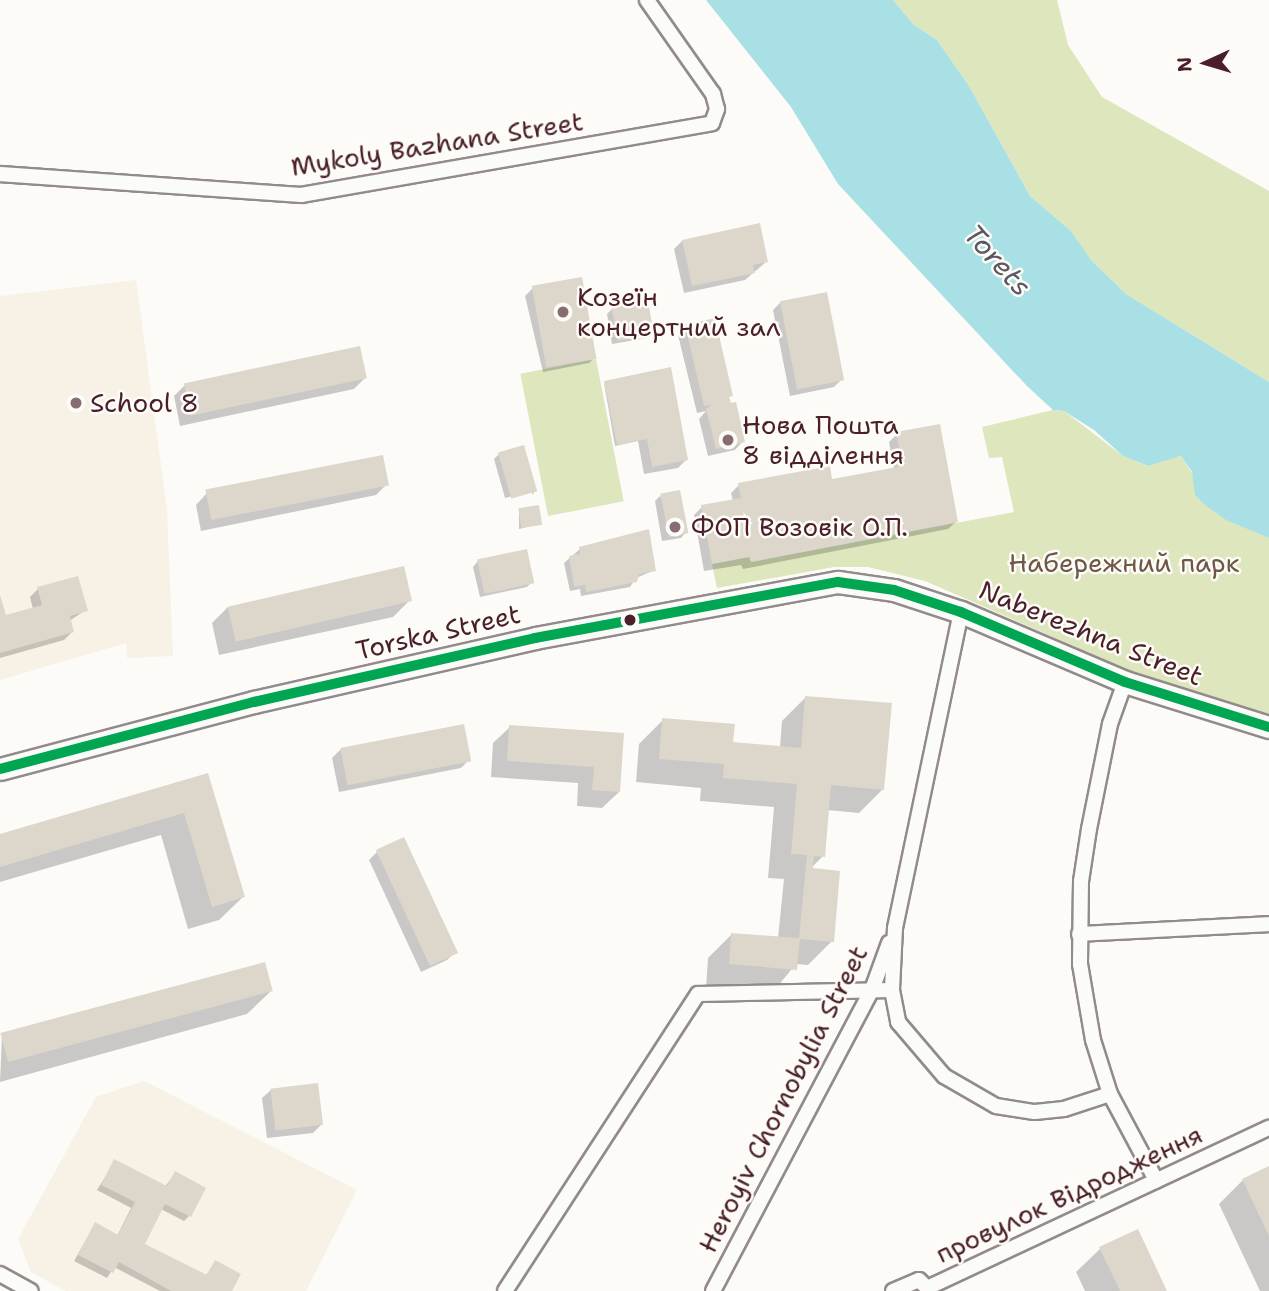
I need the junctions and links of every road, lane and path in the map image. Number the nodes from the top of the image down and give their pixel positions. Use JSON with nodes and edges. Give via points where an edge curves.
{"nodes":[{"id":1,"x":647,"y":0,"type":"edge"},
{"id":2,"x":0,"y":174,"type":"edge"},
{"id":3,"x":894,"y":590,"type":"joint"},
{"id":4,"x":961,"y":612,"type":"junction"},
{"id":5,"x":1125,"y":682,"type":"junction"},
{"id":6,"x":1269,"y":727,"type":"edge"},
{"id":7,"x":0,"y":769,"type":"edge"},
{"id":8,"x":1269,"y":924,"type":"edge"},
{"id":9,"x":895,"y":928,"type":"junction"},
{"id":10,"x":1079,"y":934,"type":"junction"},
{"id":11,"x":873,"y":987,"type":"junction"},
{"id":12,"x":892,"y":990,"type":"junction"},
{"id":13,"x":1110,"y":1094,"type":"junction"},
{"id":14,"x":1269,"y":1128,"type":"edge"},
{"id":15,"x":1156,"y":1180,"type":"junction"},
{"id":16,"x":0,"y":1274,"type":"edge"},
{"id":17,"x":31,"y":1291,"type":"edge"},
{"id":18,"x":505,"y":1291,"type":"edge"},
{"id":19,"x":713,"y":1291,"type":"edge"},
{"id":20,"x":893,"y":1291,"type":"edge"}],
"edges":[{"from":1,"to":2,"type":"street","name":"Mykoly Bazhana Street","via":[[709,85],[717,109],[712,124],[301,195]]},
{"from":3,"to":4,"type":"main road","name":"Naberezhna Street"},
{"from":3,"to":7,"type":"main road","name":"Torska Street","via":[[838,582],[536,638],[254,702]]},
{"from":4,"to":5,"type":"main road","name":"Naberezhna Street"},
{"from":4,"to":9,"type":"street"},
{"from":5,"to":6,"type":"main road","name":"Naberezhna Street"},
{"from":5,"to":10,"type":"street","via":[[1098,777],[1081,881]]},
{"from":8,"to":10,"type":"street"},
{"from":9,"to":11,"type":"street","name":"Heroyiv Chornobylia Street"},
{"from":9,"to":12,"type":"street"},
{"from":10,"to":13,"type":"street","via":[[1086,1006]]},
{"from":11,"to":12,"type":"street"},
{"from":11,"to":18,"type":"street","via":[[698,994]]},
{"from":11,"to":19,"type":"street","name":"Heroyiv Chornobylia Street"},
{"from":12,"to":13,"type":"street","via":[[898,1022],[917,1050],[944,1076],[996,1106],[1045,1111]]},
{"from":13,"to":15,"type":"street"},
{"from":14,"to":15,"type":"street","name":"провулок Відродження"},
{"from":15,"to":20,"type":"street","name":"провулок Відродження","via":[[927,1288],[919,1280]]},
{"from":16,"to":17,"type":"street"}]}
